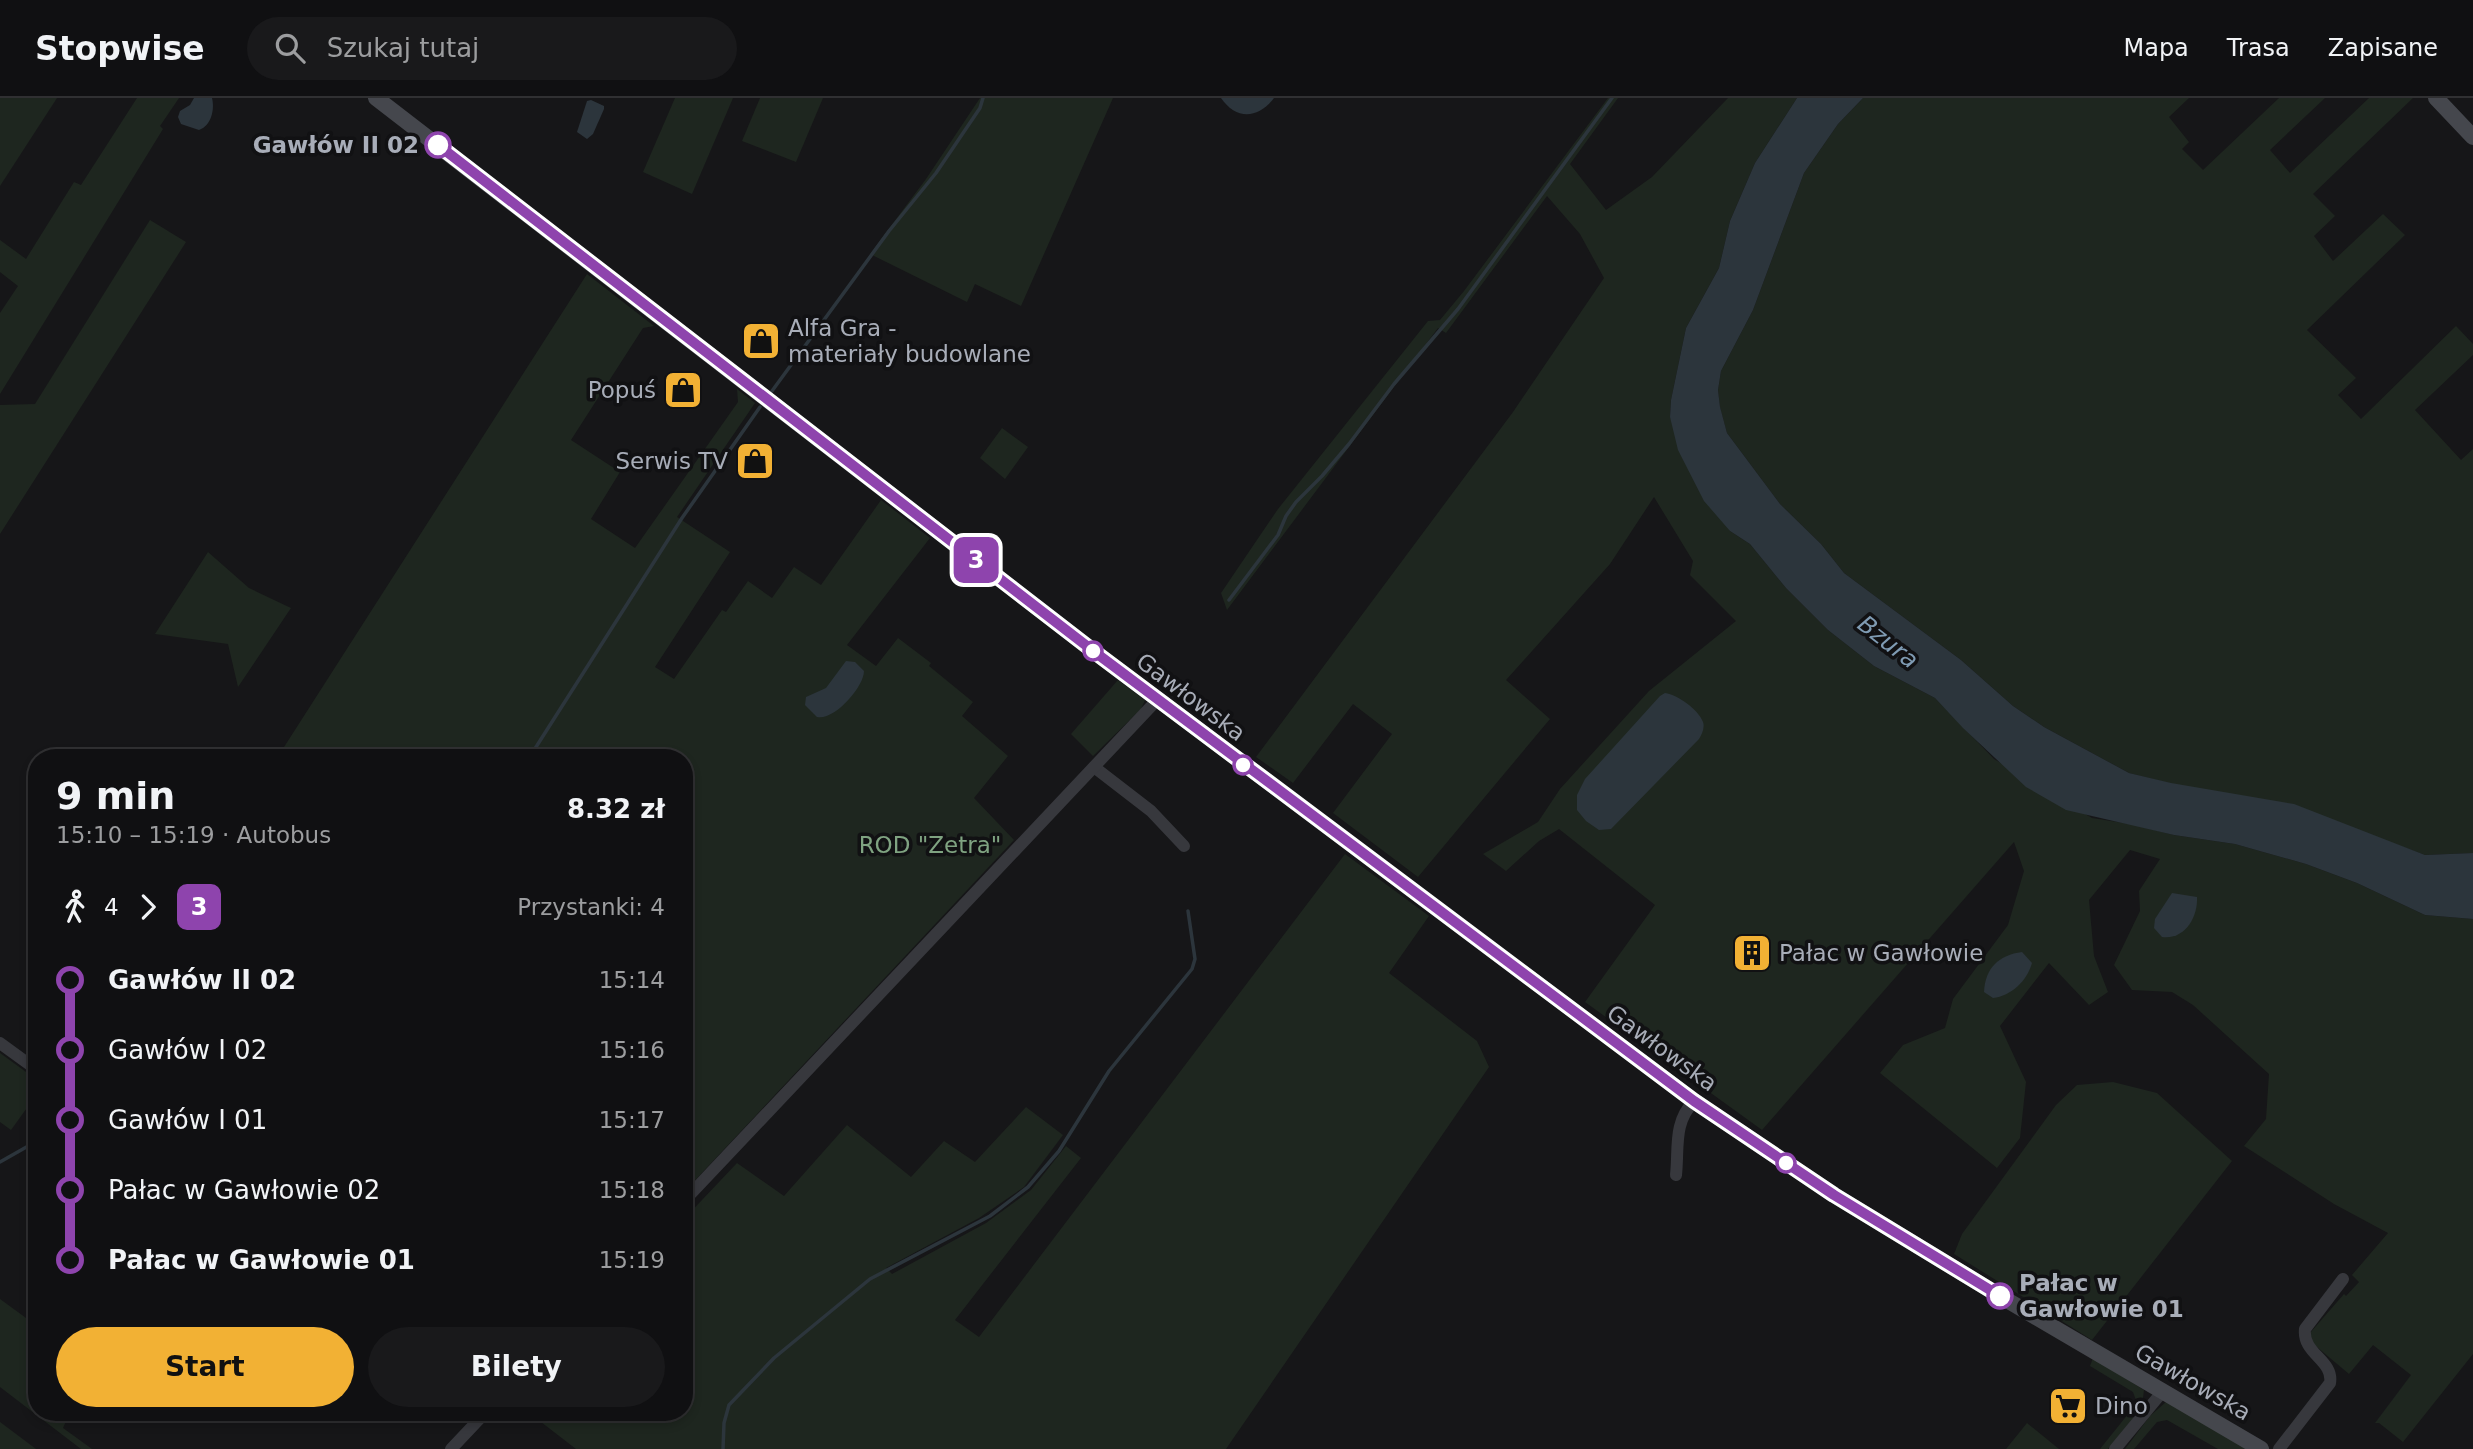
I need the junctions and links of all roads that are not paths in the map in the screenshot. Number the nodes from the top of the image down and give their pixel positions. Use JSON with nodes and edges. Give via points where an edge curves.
{"nodes":[{"id":1,"x":376,"y":98,"type":"edge"},
{"id":2,"x":2436,"y":98,"type":"edge"},
{"id":3,"x":2473,"y":137,"type":"edge"},
{"id":4,"x":1158,"y":699,"type":"junction"},
{"id":5,"x":1094,"y":767,"type":"junction"},
{"id":6,"x":1184,"y":846,"type":"dead end"},
{"id":7,"x":0,"y":1043,"type":"edge"},
{"id":8,"x":28,"y":1063,"type":"edge"},
{"id":9,"x":1694,"y":1101,"type":"junction"},
{"id":10,"x":1676,"y":1175,"type":"dead end"},
{"id":11,"x":693,"y":1191,"type":"edge"},
{"id":12,"x":2343,"y":1279,"type":"dead end"},
{"id":13,"x":2163,"y":1391,"type":"junction"},
{"id":14,"x":477,"y":1421,"type":"edge"},
{"id":15,"x":451,"y":1449,"type":"edge"},
{"id":16,"x":2115,"y":1449,"type":"edge"},
{"id":17,"x":2261,"y":1449,"type":"edge"},
{"id":18,"x":2279,"y":1449,"type":"edge"}],
"edges":[{"from":1,"to":4,"type":"street","name":"Gawłowska"},
{"from":2,"to":3,"type":"street"},
{"from":4,"to":5,"type":"street"},
{"from":4,"to":9,"type":"street","name":"Gawłowska"},
{"from":5,"to":6,"type":"street","via":[[1151,811]]},
{"from":5,"to":11,"type":"street"},
{"from":7,"to":8,"type":"street"},
{"from":9,"to":10,"type":"street","via":[[1678,1125]]},
{"from":9,"to":13,"type":"street","name":"Gawłowska","via":[[1834,1195]]},
{"from":12,"to":18,"type":"street","via":[[2305,1329],[2305,1344],[2329,1371],[2330,1383]]},
{"from":13,"to":16,"type":"street"},
{"from":13,"to":17,"type":"street","name":"Gawłowska"},
{"from":14,"to":15,"type":"street"}]}
